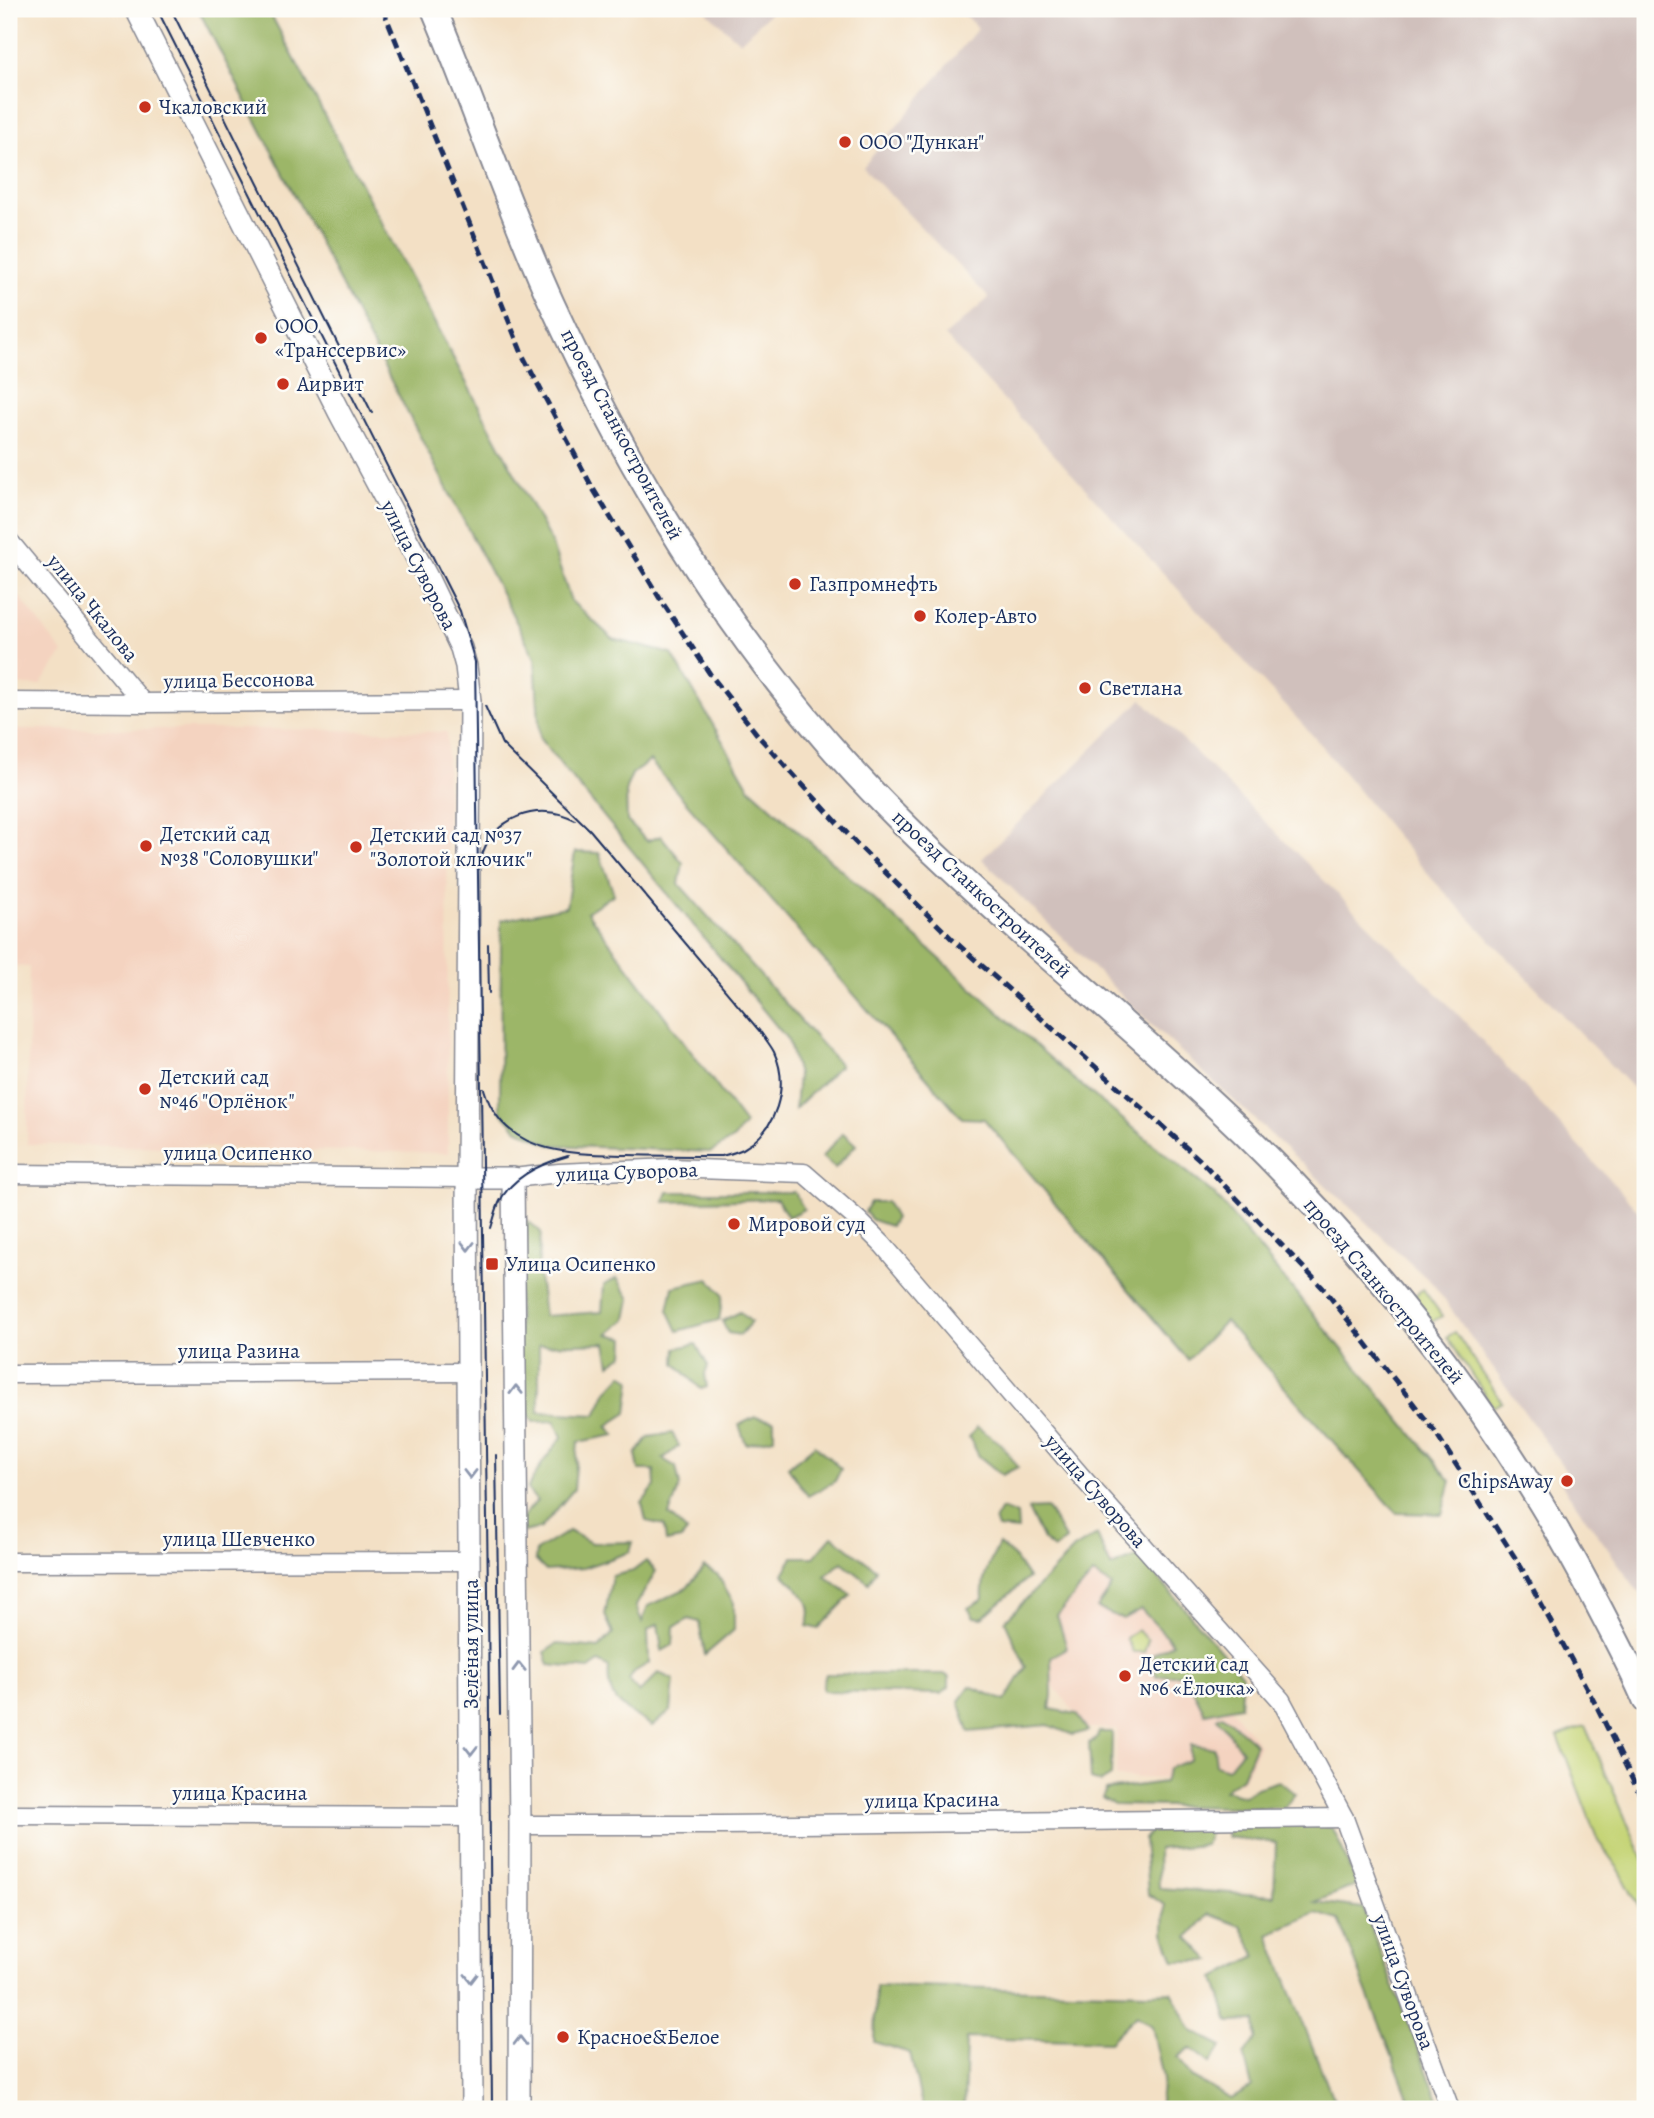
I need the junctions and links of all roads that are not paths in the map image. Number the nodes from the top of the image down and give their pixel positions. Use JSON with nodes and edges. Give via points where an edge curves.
{"nodes":[{"id":1,"x":136,"y":9,"type":"edge"},
{"id":2,"x":434,"y":9,"type":"edge"},
{"id":3,"x":9,"y":541,"type":"edge"},
{"id":4,"x":470,"y":701,"type":"junction"},
{"id":5,"x":9,"y":702,"type":"edge"},
{"id":6,"x":143,"y":703,"type":"junction"},
{"id":7,"x":9,"y":1174,"type":"edge"},
{"id":8,"x":467,"y":1178,"type":"junction"},
{"id":9,"x":513,"y":1178,"type":"junction"},
{"id":10,"x":469,"y":1372,"type":"junction"},
{"id":11,"x":9,"y":1374,"type":"edge"},
{"id":12,"x":470,"y":1561,"type":"junction"},
{"id":13,"x":9,"y":1562,"type":"edge"},
{"id":14,"x":1638,"y":1664,"type":"edge"},
{"id":15,"x":1645,"y":1700,"type":"edge"},
{"id":16,"x":9,"y":1815,"type":"edge"},
{"id":17,"x":471,"y":1817,"type":"junction"},
{"id":18,"x":1344,"y":1818,"type":"junction"},
{"id":19,"x":520,"y":1825,"type":"junction"},
{"id":20,"x":472,"y":2109,"type":"edge"},
{"id":21,"x":519,"y":2109,"type":"edge"},
{"id":22,"x":1450,"y":2109,"type":"edge"}],
"edges":[{"from":1,"to":4,"type":"street","name":"улица Суворова","via":[[428,579],[461,648]]},
{"from":2,"to":14,"type":"main road","name":"проезд Станкостроителей","via":[[536,266],[598,399],[678,540],[741,632],[824,738],[942,862],[1241,1130],[1321,1211],[1487,1419]]},
{"from":3,"to":6,"type":"street","name":"улица Чкалова"},
{"from":4,"to":6,"type":"street","name":"улица Бессонова"},
{"from":4,"to":8,"type":"street","name":"улица Суворова"},
{"from":5,"to":6,"type":"street","name":"улица Бессонова"},
{"from":7,"to":8,"type":"street","name":"улица Осипенко"},
{"from":8,"to":9,"type":"street"},
{"from":8,"to":10,"type":"street","name":"Зелёная улица","one_way":true},
{"from":9,"to":18,"type":"street","name":"улица Суворова","via":[[671,1168],[804,1173],[883,1245],[1281,1700]]},
{"from":19,"to":9,"type":"street","one_way":true},
{"from":10,"to":11,"type":"street","name":"улица Разина"},
{"from":10,"to":12,"type":"street","name":"Зелёная улица","one_way":true},
{"from":12,"to":13,"type":"street","name":"улица Шевченко"},
{"from":12,"to":17,"type":"street","name":"Зелёная улица","one_way":true},
{"from":14,"to":15,"type":"main road","name":"проезд Станкостроителей"},
{"from":16,"to":17,"type":"street","name":"улица Красина"},
{"from":17,"to":20,"type":"street","name":"Зелёная улица","one_way":true},
{"from":18,"to":19,"type":"street","name":"улица Красина"},
{"from":18,"to":22,"type":"street","name":"улица Суворова"},
{"from":21,"to":19,"type":"street","one_way":true}]}
